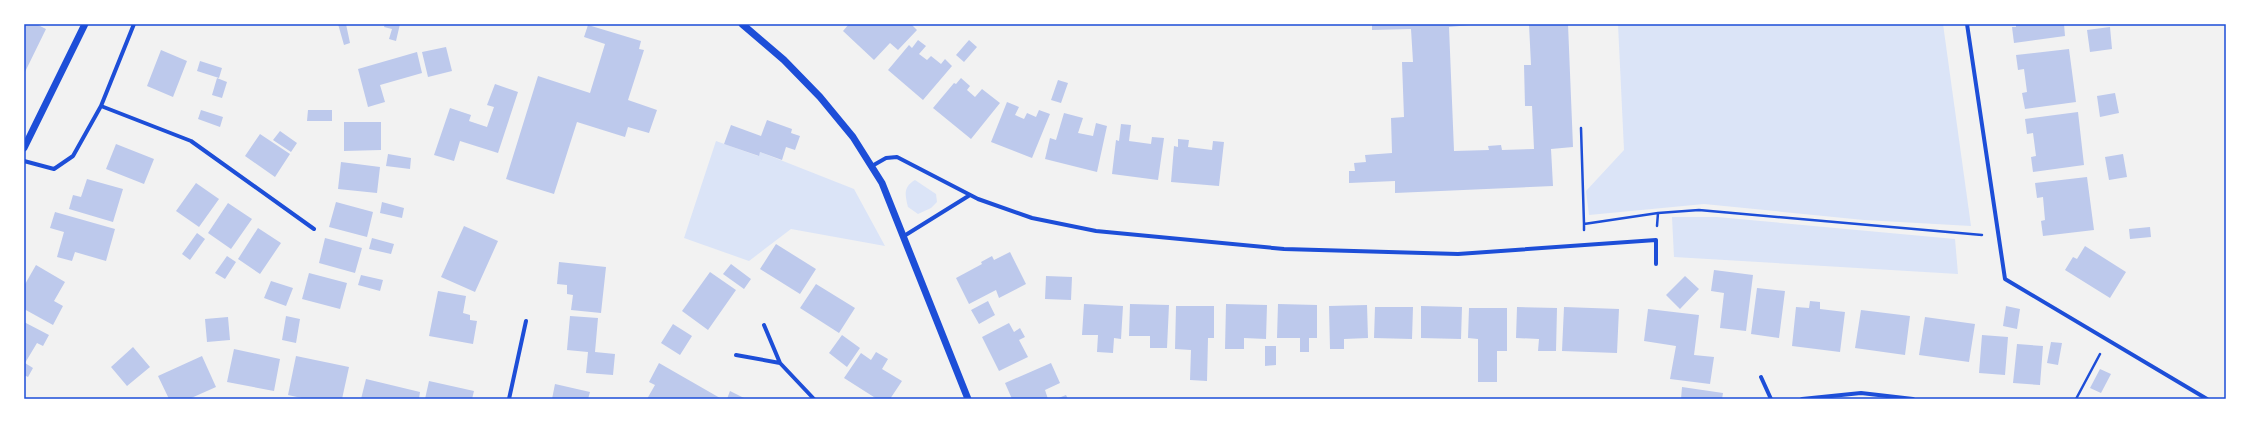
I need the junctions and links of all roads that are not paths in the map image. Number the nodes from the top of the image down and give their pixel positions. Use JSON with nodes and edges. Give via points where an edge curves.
{"nodes":[{"id":1,"x":85,"y":24,"type":"edge"},
{"id":2,"x":134,"y":24,"type":"edge"},
{"id":3,"x":742,"y":24,"type":"edge"},
{"id":4,"x":1967,"y":24,"type":"edge"},
{"id":5,"x":102,"y":106,"type":"junction"},
{"id":6,"x":24,"y":148,"type":"edge"},
{"id":7,"x":24,"y":161,"type":"edge"},
{"id":8,"x":872,"y":166,"type":"junction"},
{"id":9,"x":970,"y":195,"type":"junction"},
{"id":10,"x":314,"y":229,"type":"dead end"},
{"id":11,"x":904,"y":236,"type":"junction"},
{"id":12,"x":1656,"y":264,"type":"dead end"},
{"id":13,"x":526,"y":321,"type":"dead end"},
{"id":14,"x":764,"y":325,"type":"dead end"},
{"id":15,"x":736,"y":355,"type":"dead end"},
{"id":16,"x":780,"y":363,"type":"junction"},
{"id":17,"x":1761,"y":377,"type":"dead end"},
{"id":18,"x":509,"y":399,"type":"edge"},
{"id":19,"x":814,"y":399,"type":"edge"},
{"id":20,"x":968,"y":399,"type":"edge"},
{"id":21,"x":1771,"y":399,"type":"edge"},
{"id":22,"x":1802,"y":399,"type":"edge"},
{"id":23,"x":1913,"y":399,"type":"edge"},
{"id":24,"x":2207,"y":399,"type":"edge"}],
"edges":[{"from":1,"to":6,"type":"street"},
{"from":2,"to":5,"type":"street"},
{"from":3,"to":8,"type":"street","via":[[784,60],[820,97],[854,137]]},
{"from":4,"to":24,"type":"street","via":[[2005,280]]},
{"from":5,"to":7,"type":"street","via":[[73,156],[54,169]]},
{"from":5,"to":10,"type":"street","via":[[191,141]]},
{"from":8,"to":9,"type":"street","via":[[886,158],[898,157]]},
{"from":8,"to":11,"type":"street","via":[[882,183]]},
{"from":9,"to":11,"type":"street"},
{"from":9,"to":12,"type":"street","via":[[1032,218],[1096,231],[1284,249],[1458,254],[1656,240]]},
{"from":11,"to":20,"type":"street"},
{"from":13,"to":18,"type":"street"},
{"from":14,"to":16,"type":"street"},
{"from":15,"to":16,"type":"street"},
{"from":16,"to":19,"type":"street"},
{"from":17,"to":21,"type":"street"},
{"from":22,"to":23,"type":"street","via":[[1861,393]]}]}
